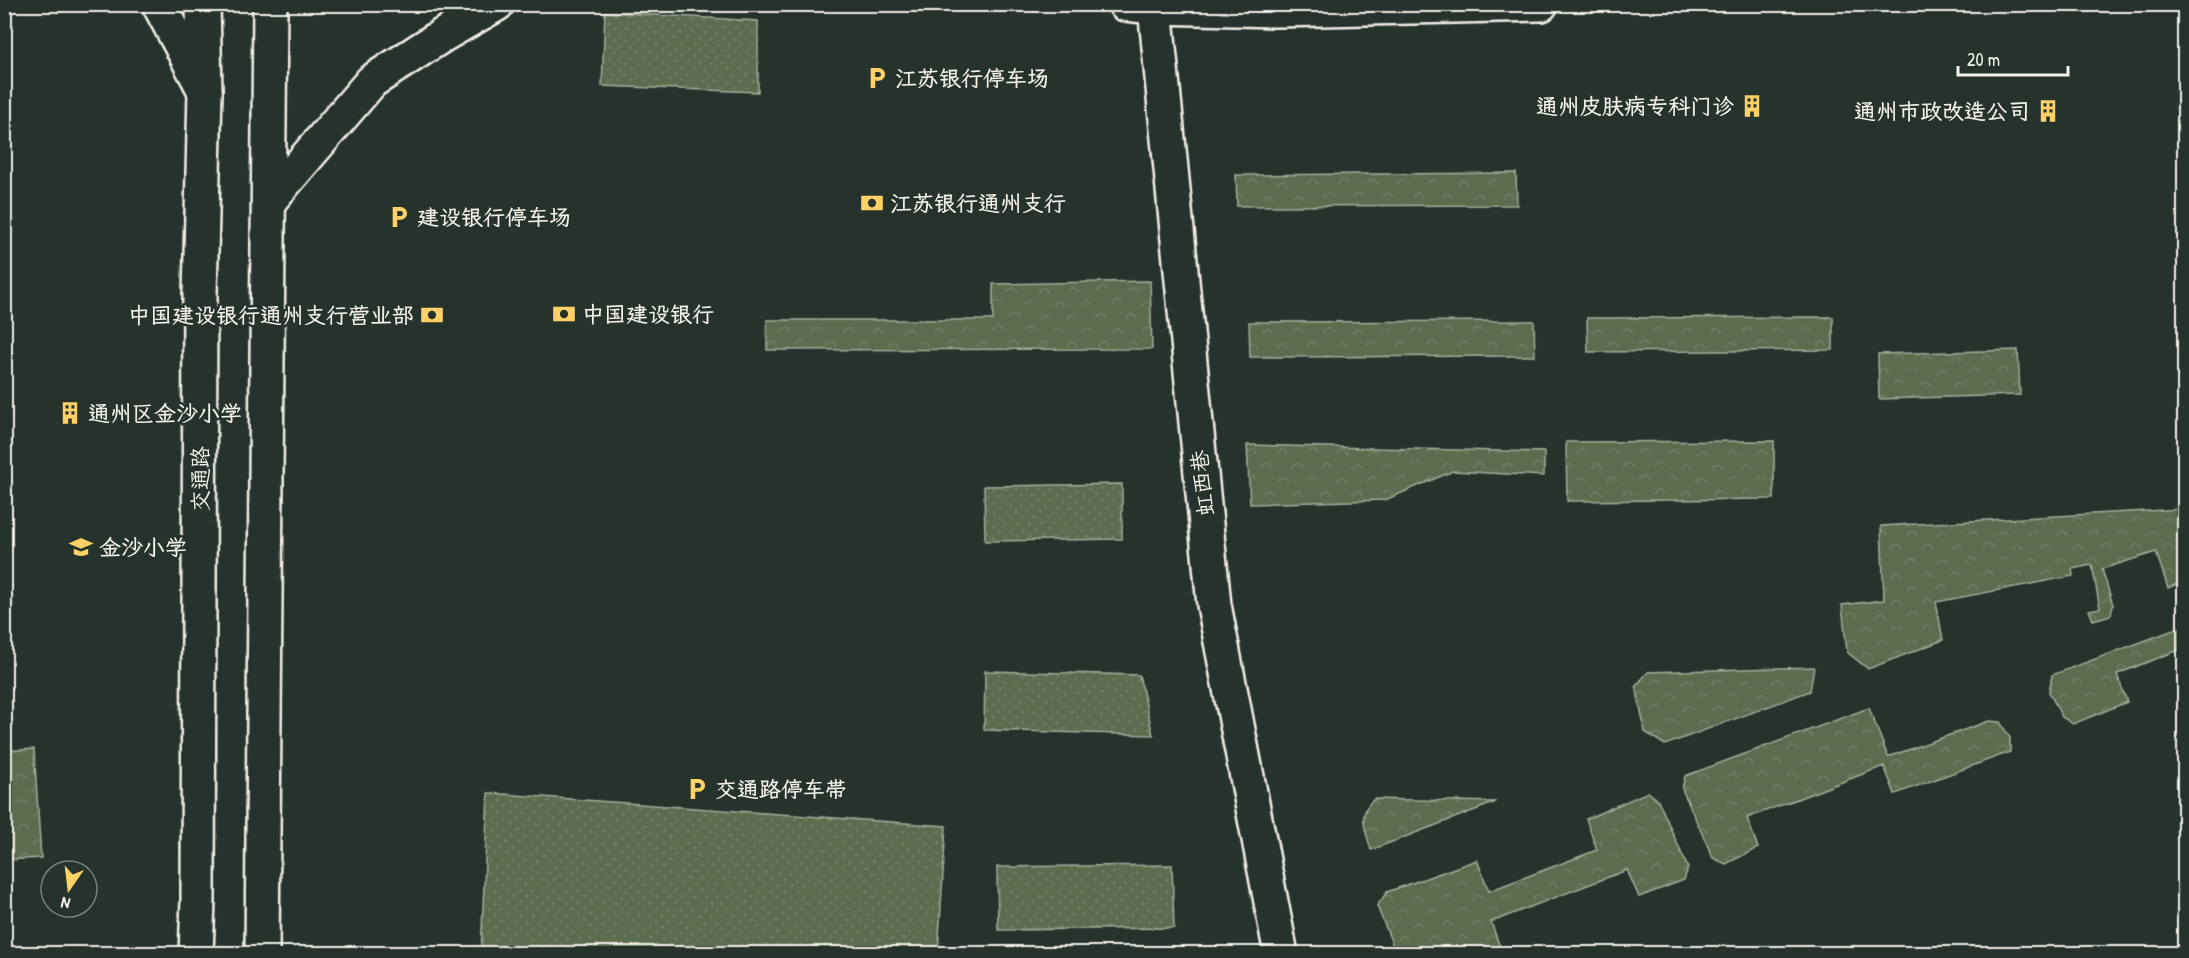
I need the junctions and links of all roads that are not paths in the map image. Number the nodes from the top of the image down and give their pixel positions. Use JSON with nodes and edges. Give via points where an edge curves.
{"nodes":[{"id":1,"x":159,"y":4,"type":"edge"},
{"id":2,"x":203,"y":4,"type":"edge"},
{"id":3,"x":270,"y":4,"type":"edge"},
{"id":4,"x":497,"y":4,"type":"edge"},
{"id":5,"x":1541,"y":4,"type":"edge"},
{"id":6,"x":1140,"y":6,"type":"edge"},
{"id":7,"x":205,"y":91,"type":"junction"},
{"id":8,"x":269,"y":201,"type":"junction"},
{"id":9,"x":196,"y":954,"type":"edge"},
{"id":10,"x":262,"y":954,"type":"edge"},
{"id":11,"x":1281,"y":954,"type":"edge"}],
"edges":[{"from":1,"to":7,"type":"main road"},
{"from":2,"to":7,"type":"main road","name":"交通路"},
{"from":3,"to":8,"type":"main road"},
{"from":4,"to":8,"type":"main road","via":[[372,81]]},
{"from":5,"to":6,"type":"main road","via":[[1277,10]]},
{"from":6,"to":11,"type":"main road","name":"虹西巷","via":[[1214,605]]},
{"from":7,"to":9,"type":"main road","name":"交通路"},
{"from":8,"to":10,"type":"main road"}]}
